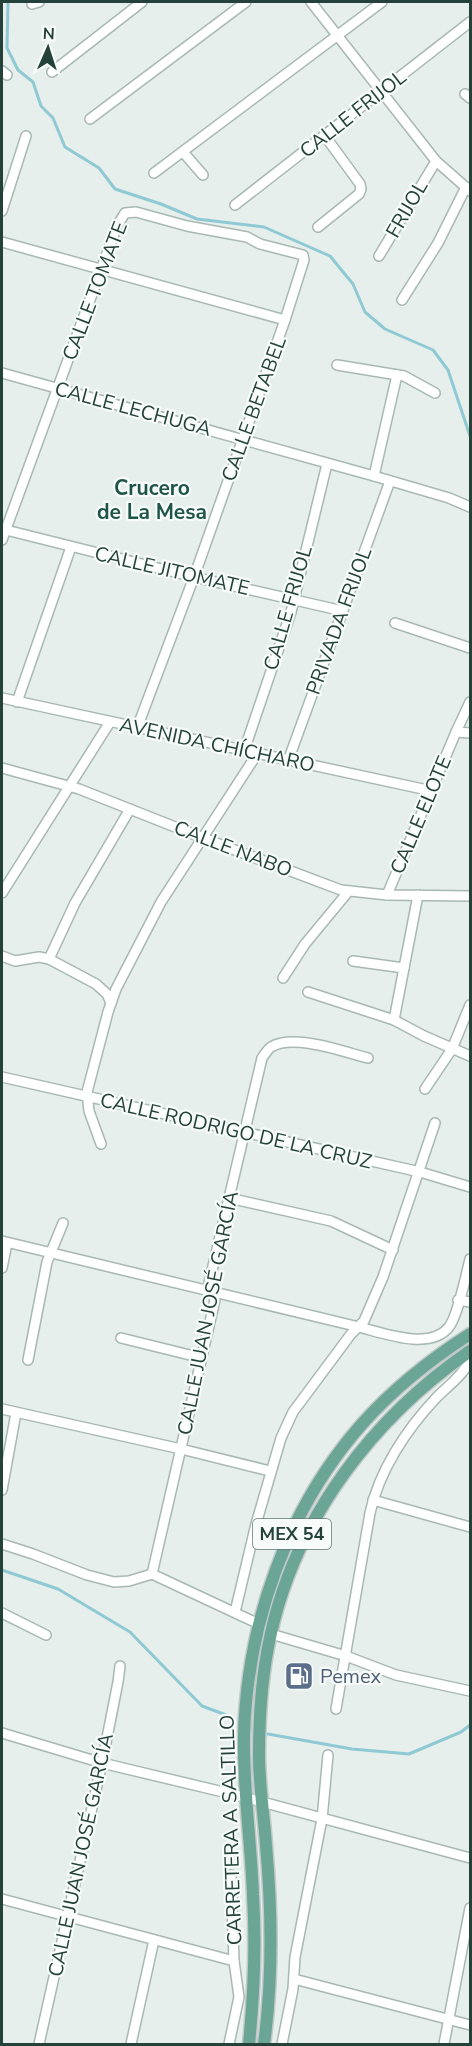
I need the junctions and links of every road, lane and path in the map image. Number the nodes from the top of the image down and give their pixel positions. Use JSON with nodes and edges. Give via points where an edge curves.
{"nodes":[{"id":1,"x":142,"y":2,"type":"edge"},
{"id":2,"x":246,"y":2,"type":"edge"},
{"id":3,"x":311,"y":2,"type":"edge"},
{"id":4,"x":382,"y":2,"type":"edge"},
{"id":5,"x":471,"y":22,"type":"edge"},
{"id":6,"x":336,"y":36,"type":"junction"},
{"id":7,"x":52,"y":72,"type":"dead end"},
{"id":8,"x":380,"y":92,"type":"junction"},
{"id":9,"x":90,"y":119,"type":"dead end"},
{"id":10,"x":26,"y":136,"type":"dead end"},
{"id":11,"x":325,"y":136,"type":"junction"},
{"id":12,"x":183,"y":152,"type":"junction"},
{"id":13,"x":435,"y":161,"type":"junction"},
{"id":14,"x":2,"y":173,"type":"edge"},
{"id":15,"x":154,"y":173,"type":"dead end"},
{"id":16,"x":13,"y":176,"type":"junction"},
{"id":17,"x":203,"y":176,"type":"dead end"},
{"id":18,"x":468,"y":189,"type":"edge"},
{"id":19,"x":235,"y":205,"type":"dead end"},
{"id":20,"x":2,"y":211,"type":"edge"},
{"id":21,"x":318,"y":227,"type":"dead end"},
{"id":22,"x":2,"y":242,"type":"edge"},
{"id":23,"x":304,"y":256,"type":"joint"},
{"id":24,"x":380,"y":256,"type":"dead end"},
{"id":25,"x":101,"y":270,"type":"junction"},
{"id":26,"x":402,"y":300,"type":"dead end"},
{"id":27,"x":285,"y":320,"type":"junction"},
{"id":28,"x":337,"y":365,"type":"dead end"},
{"id":29,"x":2,"y":373,"type":"edge"},
{"id":30,"x":397,"y":375,"type":"junction"},
{"id":31,"x":58,"y":388,"type":"junction"},
{"id":32,"x":435,"y":393,"type":"dead end"},
{"id":33,"x":242,"y":439,"type":"junction"},
{"id":34,"x":327,"y":464,"type":"junction"},
{"id":35,"x":374,"y":476,"type":"junction"},
{"id":36,"x":390,"y":481,"type":"junction"},
{"id":37,"x":471,"y":507,"type":"edge"},
{"id":38,"x":3,"y":530,"type":"edge"},
{"id":39,"x":2,"y":540,"type":"edge"},
{"id":40,"x":71,"y":547,"type":"junction"},
{"id":41,"x":194,"y":577,"type":"junction"},
{"id":42,"x":294,"y":599,"type":"junction"},
{"id":43,"x":343,"y":611,"type":"junction"},
{"id":44,"x":395,"y":623,"type":"dead end"},
{"id":45,"x":471,"y":648,"type":"edge"},
{"id":46,"x":2,"y":698,"type":"edge"},
{"id":47,"x":17,"y":702,"type":"junction"},
{"id":48,"x":471,"y":702,"type":"edge"},
{"id":49,"x":110,"y":722,"type":"junction"},
{"id":50,"x":137,"y":728,"type":"junction"},
{"id":51,"x":456,"y":732,"type":"junction"},
{"id":52,"x":471,"y":733,"type":"edge"},
{"id":53,"x":244,"y":751,"type":"junction"},
{"id":54,"x":257,"y":754,"type":"junction"},
{"id":55,"x":288,"y":761,"type":"junction"},
{"id":56,"x":2,"y":768,"type":"edge"},
{"id":57,"x":69,"y":785,"type":"junction"},
{"id":58,"x":432,"y":791,"type":"junction"},
{"id":59,"x":130,"y":809,"type":"junction"},
{"id":60,"x":203,"y":838,"type":"junction"},
{"id":61,"x":348,"y":892,"type":"junction"},
{"id":62,"x":2,"y":893,"type":"edge"},
{"id":63,"x":387,"y":895,"type":"junction"},
{"id":64,"x":418,"y":895,"type":"junction"},
{"id":65,"x":471,"y":896,"type":"edge"},
{"id":66,"x":2,"y":956,"type":"edge"},
{"id":67,"x":49,"y":959,"type":"junction"},
{"id":68,"x":353,"y":961,"type":"dead end"},
{"id":69,"x":404,"y":968,"type":"junction"},
{"id":70,"x":284,"y":978,"type":"dead end"},
{"id":71,"x":308,"y":992,"type":"dead end"},
{"id":72,"x":111,"y":1003,"type":"junction"},
{"id":73,"x":471,"y":1005,"type":"edge"},
{"id":74,"x":394,"y":1020,"type":"junction"},
{"id":75,"x":452,"y":1049,"type":"junction"},
{"id":76,"x":471,"y":1056,"type":"edge"},
{"id":77,"x":368,"y":1058,"type":"dead end"},
{"id":78,"x":2,"y":1077,"type":"edge"},
{"id":79,"x":425,"y":1089,"type":"dead end"},
{"id":80,"x":87,"y":1096,"type":"junction"},
{"id":81,"x":435,"y":1123,"type":"dead end"},
{"id":82,"x":244,"y":1133,"type":"junction"},
{"id":83,"x":101,"y":1144,"type":"dead end"},
{"id":84,"x":420,"y":1172,"type":"junction"},
{"id":85,"x":471,"y":1187,"type":"edge"},
{"id":86,"x":230,"y":1198,"type":"junction"},
{"id":87,"x":63,"y":1223,"type":"dead end"},
{"id":88,"x":4,"y":1242,"type":"edge"},
{"id":89,"x":393,"y":1250,"type":"junction"},
{"id":90,"x":50,"y":1253,"type":"junction"},
{"id":91,"x":471,"y":1259,"type":"edge"},
{"id":92,"x":2,"y":1268,"type":"edge"},
{"id":93,"x":212,"y":1293,"type":"junction"},
{"id":94,"x":458,"y":1300,"type":"junction"},
{"id":95,"x":471,"y":1302,"type":"edge"},
{"id":96,"x":359,"y":1327,"type":"junction"},
{"id":97,"x":449,"y":1327,"type":"junction"},
{"id":98,"x":465,"y":1337,"type":"edge"},
{"id":99,"x":121,"y":1338,"type":"dead end"},
{"id":100,"x":471,"y":1351,"type":"edge"},
{"id":101,"x":202,"y":1358,"type":"junction"},
{"id":102,"x":28,"y":1360,"type":"dead end"},
{"id":103,"x":471,"y":1361,"type":"edge"},
{"id":104,"x":2,"y":1409,"type":"edge"},
{"id":105,"x":16,"y":1413,"type":"junction"},
{"id":106,"x":181,"y":1449,"type":"junction"},
{"id":107,"x":270,"y":1471,"type":"junction"},
{"id":108,"x":3,"y":1474,"type":"edge"},
{"id":109,"x":2,"y":1490,"type":"edge"},
{"id":110,"x":373,"y":1500,"type":"junction"},
{"id":111,"x":471,"y":1527,"type":"edge"},
{"id":112,"x":2,"y":1544,"type":"edge"},
{"id":113,"x":152,"y":1574,"type":"junction"},
{"id":114,"x":235,"y":1612,"type":"junction"},
{"id":115,"x":2,"y":1613,"type":"edge"},
{"id":116,"x":259,"y":1624,"type":"junction"},
{"id":117,"x":271,"y":1634,"type":"junction"},
{"id":118,"x":46,"y":1635,"type":"dead end"},
{"id":119,"x":346,"y":1656,"type":"junction"},
{"id":120,"x":120,"y":1665,"type":"dead end"},
{"id":121,"x":471,"y":1691,"type":"edge"},
{"id":122,"x":336,"y":1708,"type":"dead end"},
{"id":123,"x":2,"y":1733,"type":"edge"},
{"id":124,"x":328,"y":1755,"type":"dead end"},
{"id":125,"x":102,"y":1763,"type":"junction"},
{"id":126,"x":247,"y":1798,"type":"junction"},
{"id":127,"x":262,"y":1802,"type":"junction"},
{"id":128,"x":322,"y":1819,"type":"junction"},
{"id":129,"x":471,"y":1858,"type":"edge"},
{"id":130,"x":231,"y":1875,"type":"dead end"},
{"id":131,"x":2,"y":1899,"type":"edge"},
{"id":132,"x":471,"y":1908,"type":"edge"},
{"id":133,"x":69,"y":1917,"type":"junction"},
{"id":134,"x":154,"y":1940,"type":"junction"},
{"id":135,"x":234,"y":1960,"type":"junction"},
{"id":136,"x":294,"y":1979,"type":"junction"},
{"id":137,"x":449,"y":2020,"type":"junction"},
{"id":138,"x":471,"y":2025,"type":"edge"},
{"id":139,"x":39,"y":2044,"type":"edge"},
{"id":140,"x":131,"y":2044,"type":"edge"},
{"id":141,"x":230,"y":2044,"type":"edge"},
{"id":142,"x":249,"y":2044,"type":"edge"},
{"id":143,"x":264,"y":2044,"type":"edge"},
{"id":144,"x":282,"y":2044,"type":"edge"},
{"id":145,"x":444,"y":2044,"type":"edge"}],
"edges":[{"from":1,"to":7,"type":"street"},
{"from":2,"to":9,"type":"street"},
{"from":3,"to":6,"type":"street"},
{"from":4,"to":6,"type":"street"},
{"from":5,"to":8,"type":"street","name":"CALLE FRIJOL"},
{"from":6,"to":8,"type":"street"},
{"from":6,"to":12,"type":"street"},
{"from":8,"to":11,"type":"street","name":"CALLE FRIJOL"},
{"from":8,"to":13,"type":"street"},
{"from":10,"to":16,"type":"street"},
{"from":11,"to":19,"type":"street","name":"CALLE FRIJOL"},
{"from":11,"to":21,"type":"street","via":[[361,189]]},
{"from":12,"to":15,"type":"street"},
{"from":12,"to":17,"type":"street"},
{"from":13,"to":18,"type":"street"},
{"from":13,"to":24,"type":"street","name":"FRIJOL"},
{"from":14,"to":16,"type":"street"},
{"from":16,"to":20,"type":"street"},
{"from":18,"to":26,"type":"street"},
{"from":22,"to":25,"type":"street"},
{"from":23,"to":25,"type":"street","name":"CALLE TOMATE","via":[[247,237],[127,212],[117,226]]},
{"from":23,"to":27,"type":"street","name":"CALLE BETABEL"},
{"from":25,"to":27,"type":"street"},
{"from":25,"to":31,"type":"street","name":"CALLE TOMATE"},
{"from":27,"to":33,"type":"street","name":"CALLE BETABEL"},
{"from":28,"to":30,"type":"street"},
{"from":29,"to":31,"type":"street","name":"CALLE LECHUGA"},
{"from":30,"to":32,"type":"street"},
{"from":30,"to":35,"type":"street"},
{"from":31,"to":33,"type":"street","name":"CALLE LECHUGA"},
{"from":31,"to":38,"type":"street","name":"CALLE TOMATE"},
{"from":33,"to":34,"type":"street","name":"CALLE LECHUGA"},
{"from":33,"to":41,"type":"street","name":"CALLE BETABEL"},
{"from":34,"to":35,"type":"street","name":"CALLE LECHUGA"},
{"from":34,"to":42,"type":"street","name":"CALLE FRIJOL"},
{"from":35,"to":36,"type":"street","name":"CALLE LECHUGA"},
{"from":36,"to":37,"type":"street","name":"CALLE LECHUGA"},
{"from":36,"to":43,"type":"street","name":"PRIVADA FRIJOL"},
{"from":38,"to":39,"type":"street","name":"CALLE TOMATE"},
{"from":38,"to":40,"type":"street","name":"CALLE JITOMATE"},
{"from":40,"to":41,"type":"street","name":"CALLE JITOMATE"},
{"from":40,"to":47,"type":"street"},
{"from":41,"to":42,"type":"street","name":"CALLE JITOMATE"},
{"from":41,"to":50,"type":"street","name":"CALLE BETABEL"},
{"from":42,"to":43,"type":"street","name":"CALLE JITOMATE"},
{"from":42,"to":53,"type":"street","name":"CALLE FRIJOL"},
{"from":43,"to":55,"type":"street","name":"PRIVADA FRIJOL"},
{"from":44,"to":45,"type":"street"},
{"from":46,"to":47,"type":"street","name":"AVENIDA CHÍCHARO"},
{"from":47,"to":49,"type":"street","name":"AVENIDA CHÍCHARO"},
{"from":48,"to":51,"type":"street","name":"CALLE ELOTE"},
{"from":49,"to":50,"type":"street","name":"AVENIDA CHÍCHARO"},
{"from":49,"to":57,"type":"street"},
{"from":50,"to":53,"type":"street","name":"AVENIDA CHÍCHARO"},
{"from":51,"to":52,"type":"street"},
{"from":51,"to":58,"type":"street","name":"CALLE ELOTE"},
{"from":53,"to":54,"type":"street","name":"AVENIDA CHÍCHARO"},
{"from":54,"to":55,"type":"street","name":"AVENIDA CHÍCHARO"},
{"from":54,"to":60,"type":"street"},
{"from":55,"to":58,"type":"street","name":"AVENIDA CHÍCHARO"},
{"from":56,"to":57,"type":"street","name":"CALLE NABO"},
{"from":57,"to":59,"type":"street","name":"CALLE NABO"},
{"from":57,"to":62,"type":"street"},
{"from":58,"to":63,"type":"street","name":"CALLE ELOTE"},
{"from":59,"to":60,"type":"street","name":"CALLE NABO"},
{"from":59,"to":67,"type":"street","via":[[75,903]]},
{"from":60,"to":61,"type":"street","name":"CALLE NABO"},
{"from":60,"to":72,"type":"street","via":[[162,902]]},
{"from":61,"to":63,"type":"street","name":"CALLE NABO"},
{"from":61,"to":70,"type":"street","via":[[305,944]]},
{"from":63,"to":64,"type":"street","name":"CALLE NABO"},
{"from":64,"to":65,"type":"street","name":"CALLE NABO"},
{"from":64,"to":69,"type":"street","name":"CALLE ELOTE"},
{"from":66,"to":67,"type":"street","via":[[20,961]]},
{"from":67,"to":72,"type":"street","via":[[96,984]]},
{"from":68,"to":69,"type":"street"},
{"from":69,"to":74,"type":"street","name":"CALLE ELOTE"},
{"from":71,"to":74,"type":"street"},
{"from":72,"to":80,"type":"street"},
{"from":73,"to":75,"type":"street"},
{"from":74,"to":75,"type":"street"},
{"from":75,"to":76,"type":"street"},
{"from":75,"to":79,"type":"street"},
{"from":77,"to":82,"type":"street","name":"CALLE JUAN JOSÉ GARCÍA","via":[[305,1043],[271,1047],[262,1058]]},
{"from":78,"to":80,"type":"street","name":"CALLE RODRIGO DE LA CRUZ"},
{"from":80,"to":82,"type":"street","name":"CALLE RODRIGO DE LA CRUZ"},
{"from":80,"to":83,"type":"street"},
{"from":81,"to":84,"type":"street"},
{"from":82,"to":84,"type":"street","name":"CALLE RODRIGO DE LA CRUZ"},
{"from":82,"to":86,"type":"street","name":"CALLE JUAN JOSÉ GARCÍA"},
{"from":84,"to":85,"type":"street","name":"CALLE RODRIGO DE LA CRUZ"},
{"from":84,"to":89,"type":"street"},
{"from":86,"to":89,"type":"street","via":[[332,1221]]},
{"from":86,"to":93,"type":"street","name":"CALLE JUAN JOSÉ GARCÍA","via":[[209,1283]]},
{"from":87,"to":90,"type":"street"},
{"from":88,"to":90,"type":"street"},
{"from":88,"to":92,"type":"street"},
{"from":89,"to":96,"type":"street"},
{"from":90,"to":93,"type":"street"},
{"from":90,"to":102,"type":"street"},
{"from":91,"to":94,"type":"street"},
{"from":93,"to":96,"type":"street"},
{"from":93,"to":101,"type":"street","name":"CALLE JUAN JOSÉ GARCÍA","via":[[215,1300]]},
{"from":94,"to":95,"type":"street"},
{"from":94,"to":97,"type":"street"},
{"from":96,"to":97,"type":"street","via":[[417,1340],[432,1338]]},
{"from":96,"to":107,"type":"street","via":[[293,1412]]},
{"from":97,"to":98,"type":"street"},
{"from":98,"to":116,"type":"main road","name":"CARRETERA A SALTILLO","number":"MEX 54","via":[[382,1403],[338,1455],[286,1546]]},
{"from":99,"to":101,"type":"street"},
{"from":100,"to":117,"type":"main road","name":"CARRETERA A SALTILLO","number":"MEX 54","via":[[408,1400],[340,1479],[301,1547]]},
{"from":101,"to":106,"type":"street","name":"CALLE JUAN JOSÉ GARCÍA"},
{"from":103,"to":110,"type":"street","via":[[405,1438]]},
{"from":104,"to":105,"type":"street"},
{"from":105,"to":106,"type":"street"},
{"from":105,"to":108,"type":"street"},
{"from":106,"to":107,"type":"street"},
{"from":106,"to":113,"type":"street","name":"CALLE JUAN JOSÉ GARCÍA"},
{"from":107,"to":114,"type":"street"},
{"from":108,"to":109,"type":"street"},
{"from":110,"to":111,"type":"street"},
{"from":110,"to":119,"type":"street"},
{"from":112,"to":113,"type":"street","via":[[114,1582]]},
{"from":113,"to":114,"type":"street"},
{"from":114,"to":116,"type":"street"},
{"from":115,"to":118,"type":"street"},
{"from":116,"to":126,"type":"main road","name":"CARRETERA A SALTILLO","number":"MEX 54","via":[[245,1723]]},
{"from":117,"to":119,"type":"street"},
{"from":117,"to":127,"type":"main road","name":"CARRETERA A SALTILLO","number":"MEX 54","via":[[260,1723]]},
{"from":119,"to":121,"type":"street","via":[[396,1675]]},
{"from":119,"to":122,"type":"street"},
{"from":120,"to":125,"type":"street","name":"CALLE JUAN JOSÉ GARCÍA"},
{"from":123,"to":125,"type":"street"},
{"from":124,"to":128,"type":"street"},
{"from":125,"to":126,"type":"street"},
{"from":125,"to":133,"type":"street","name":"CALLE JUAN JOSÉ GARCÍA"},
{"from":126,"to":127,"type":"street"},
{"from":126,"to":142,"type":"main road","name":"CARRETERA A SALTILLO","number":"MEX 54","via":[[255,1950]]},
{"from":127,"to":128,"type":"street"},
{"from":127,"to":143,"type":"main road","name":"CARRETERA A SALTILLO","number":"MEX 54","via":[[272,1949]]},
{"from":128,"to":129,"type":"street"},
{"from":128,"to":136,"type":"street"},
{"from":130,"to":135,"type":"street"},
{"from":131,"to":133,"type":"street"},
{"from":132,"to":137,"type":"street"},
{"from":133,"to":134,"type":"street"},
{"from":133,"to":139,"type":"street","name":"CALLE JUAN JOSÉ GARCÍA"},
{"from":134,"to":135,"type":"street"},
{"from":134,"to":140,"type":"street"},
{"from":135,"to":141,"type":"street","via":[[239,1997]]},
{"from":136,"to":137,"type":"street"},
{"from":136,"to":144,"type":"street"},
{"from":137,"to":138,"type":"street"},
{"from":137,"to":145,"type":"street"}]}
